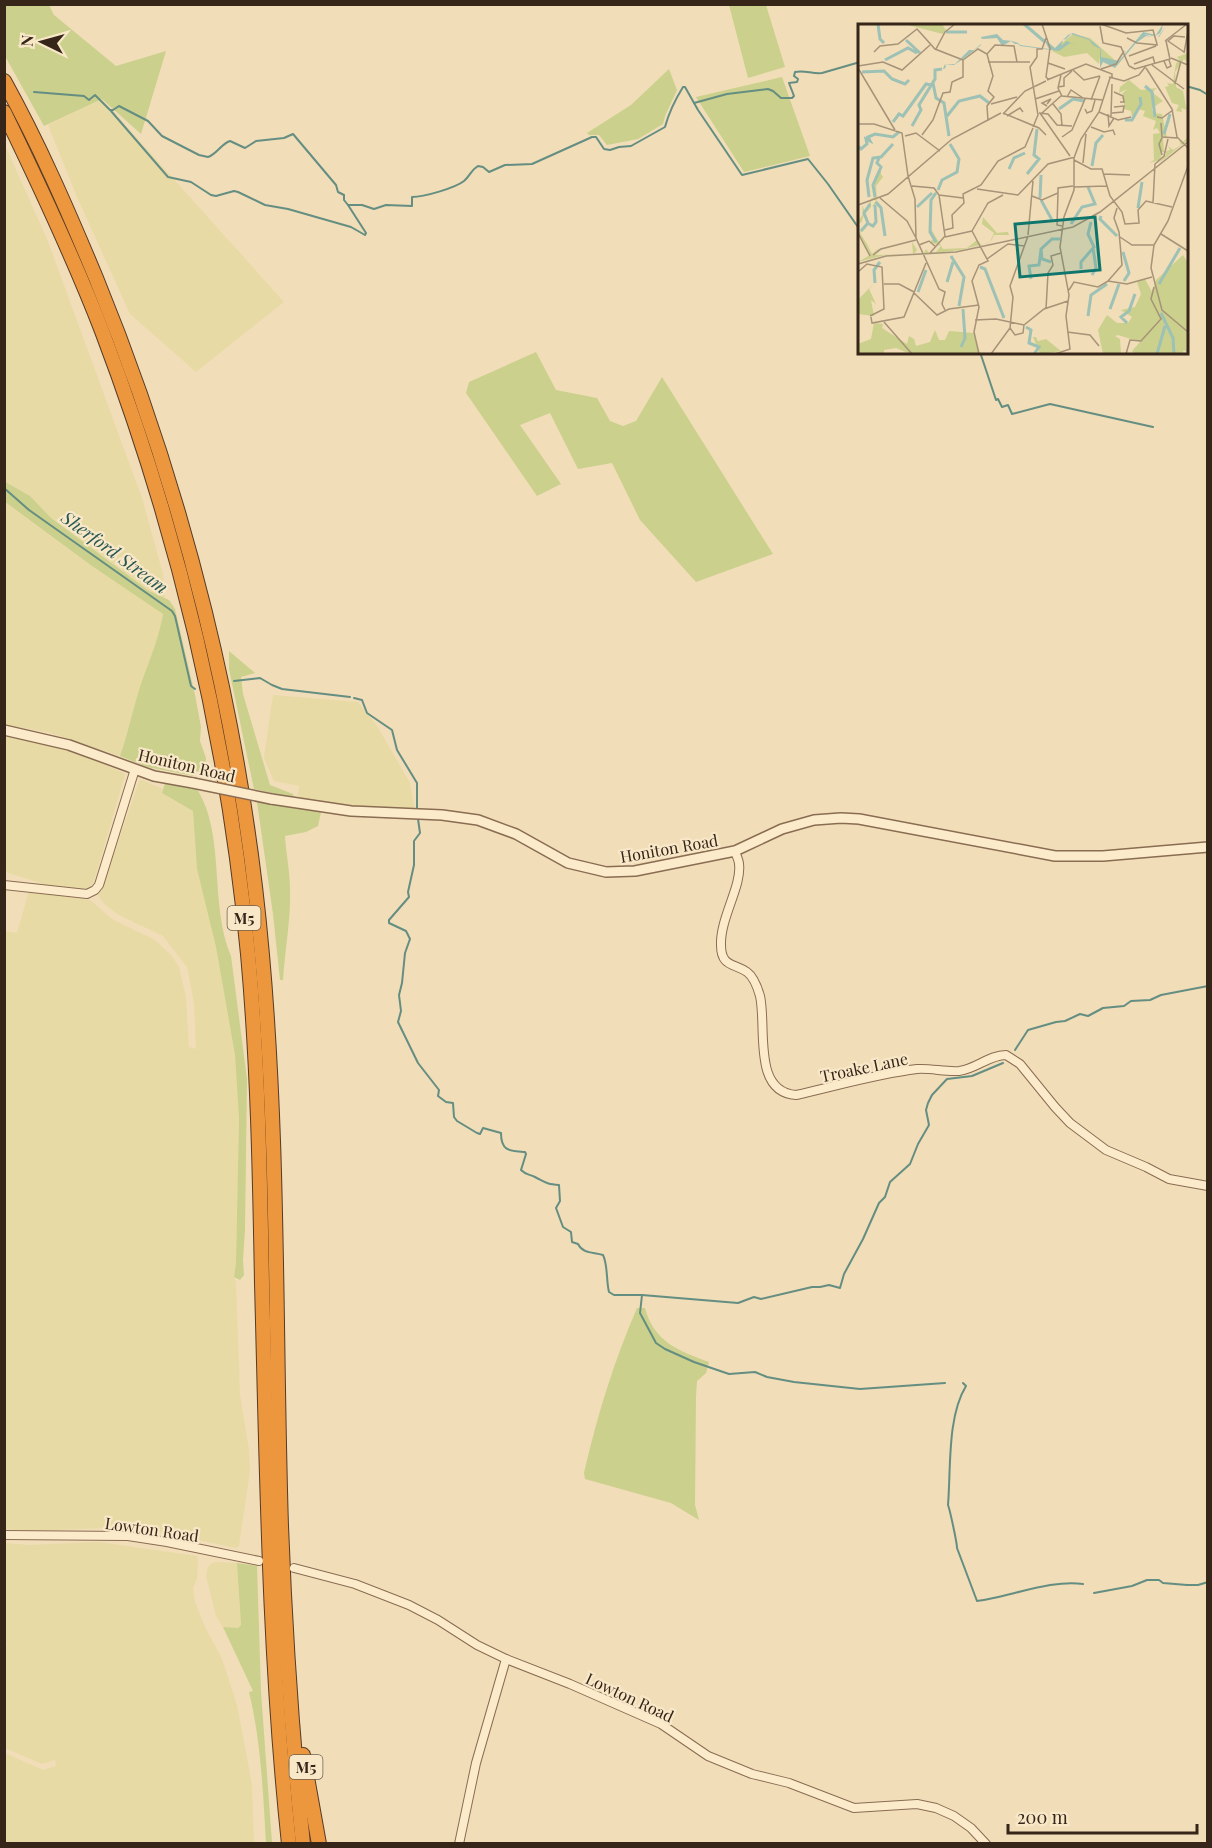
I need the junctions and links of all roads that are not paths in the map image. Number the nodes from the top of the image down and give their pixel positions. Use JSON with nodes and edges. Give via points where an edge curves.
{"nodes":[{"id":1,"x":4,"y":81,"type":"edge"},
{"id":2,"x":4,"y":111,"type":"edge"},
{"id":3,"x":4,"y":730,"type":"edge"},
{"id":4,"x":135,"y":769,"type":"junction"},
{"id":5,"x":1208,"y":847,"type":"edge"},
{"id":6,"x":735,"y":851,"type":"junction"},
{"id":7,"x":4,"y":885,"type":"edge"},
{"id":8,"x":1208,"y":1186,"type":"edge"},
{"id":9,"x":4,"y":1534,"type":"edge"},
{"id":10,"x":259,"y":1561,"type":"dead end"},
{"id":11,"x":294,"y":1568,"type":"dead end"},
{"id":12,"x":506,"y":1659,"type":"junction"},
{"id":13,"x":291,"y":1692,"type":"junction"},
{"id":14,"x":280,"y":1763,"type":"junction"},
{"id":15,"x":280,"y":1844,"type":"edge"},
{"id":16,"x":289,"y":1844,"type":"edge"},
{"id":17,"x":303,"y":1844,"type":"edge"},
{"id":18,"x":319,"y":1844,"type":"edge"},
{"id":19,"x":459,"y":1844,"type":"edge"},
{"id":20,"x":986,"y":1844,"type":"edge"}],
"edges":[{"from":1,"to":13,"type":"highway","number":"M5","via":[[79,237],[137,387],[203,606],[236,763],[255,885],[272,1080],[281,1526]]},
{"from":2,"to":14,"type":"highway","number":"M5","via":[[70,253],[137,430],[188,609],[222,765],[241,888],[257,1080],[268,1525]]},
{"from":3,"to":4,"type":"street","name":"Honiton Road","via":[[69,745]]},
{"from":4,"to":6,"type":"street","name":"Honiton Road","bridge":true,"via":[[154,776],[351,812],[478,820],[516,834],[568,863],[606,872],[635,871]]},
{"from":4,"to":7,"type":"street","via":[[95,890],[87,894]]},
{"from":5,"to":6,"type":"street","name":"Honiton Road","via":[[1054,856],[841,818],[782,829]]},
{"from":6,"to":8,"type":"street","name":"Troake Lane","via":[[739,873],[725,918],[721,953],[729,964],[749,973],[756,986],[762,1009],[766,1068],[774,1086],[782,1092],[796,1095],[920,1069],[957,1071],[1006,1055],[1020,1064],[1070,1123],[1106,1150],[1169,1179]]},
{"from":9,"to":10,"type":"street","name":"Lowton Road","via":[[128,1536]]},
{"from":11,"to":12,"type":"street","name":"Lowton Road","via":[[385,1595]]},
{"from":12,"to":19,"type":"street","via":[[476,1762]]},
{"from":12,"to":20,"type":"street","name":"Lowton Road","via":[[661,1724],[708,1756],[752,1774],[789,1783],[854,1808],[917,1804],[936,1808],[971,1828]]},
{"from":13,"to":17,"type":"highway","number":"M5"},
{"from":13,"to":18,"type":"highway","number":"M5"},
{"from":14,"to":15,"type":"highway","number":"M5"},
{"from":14,"to":16,"type":"highway","number":"M5"}]}
